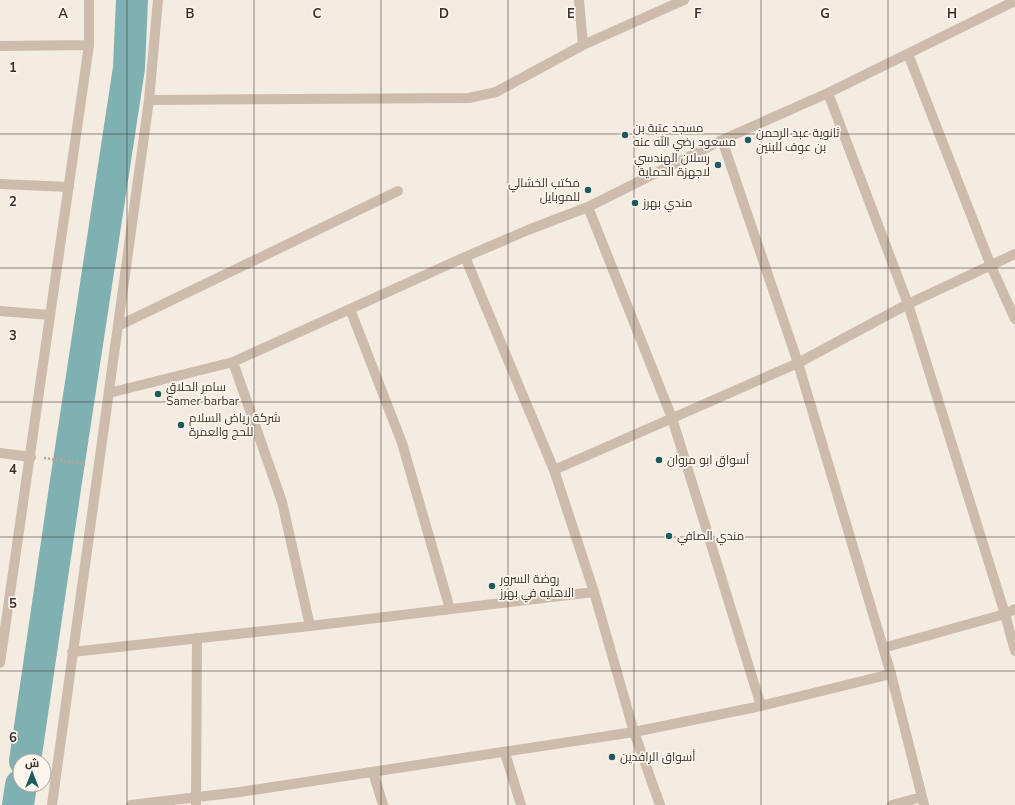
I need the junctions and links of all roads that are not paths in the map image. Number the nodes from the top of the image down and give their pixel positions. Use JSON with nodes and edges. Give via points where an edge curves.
{"nodes":[{"id":1,"x":89,"y":0,"type":"edge"},
{"id":2,"x":158,"y":0,"type":"edge"},
{"id":3,"x":579,"y":0,"type":"edge"},
{"id":4,"x":684,"y":0,"type":"edge"},
{"id":5,"x":1015,"y":1,"type":"edge"},
{"id":6,"x":89,"y":45,"type":"junction"},
{"id":7,"x":583,"y":45,"type":"junction"},
{"id":8,"x":0,"y":46,"type":"edge"},
{"id":9,"x":908,"y":54,"type":"junction"},
{"id":10,"x":828,"y":93,"type":"junction"},
{"id":11,"x":149,"y":100,"type":"junction"},
{"id":12,"x":722,"y":140,"type":"junction"},
{"id":13,"x":0,"y":184,"type":"edge"},
{"id":14,"x":69,"y":188,"type":"junction"},
{"id":15,"x":398,"y":191,"type":"dead end"},
{"id":16,"x":588,"y":207,"type":"junction"},
{"id":17,"x":1015,"y":254,"type":"edge"},
{"id":18,"x":465,"y":257,"type":"junction"},
{"id":19,"x":991,"y":266,"type":"junction"},
{"id":20,"x":908,"y":304,"type":"junction"},
{"id":21,"x":350,"y":309,"type":"junction"},
{"id":22,"x":0,"y":311,"type":"edge"},
{"id":23,"x":50,"y":315,"type":"junction"},
{"id":24,"x":1015,"y":319,"type":"edge"},
{"id":25,"x":118,"y":326,"type":"junction"},
{"id":26,"x":233,"y":362,"type":"junction"},
{"id":27,"x":798,"y":362,"type":"junction"},
{"id":28,"x":109,"y":393,"type":"junction"},
{"id":29,"x":672,"y":418,"type":"junction"},
{"id":30,"x":0,"y":453,"type":"edge"},
{"id":31,"x":31,"y":457,"type":"junction"},
{"id":32,"x":554,"y":470,"type":"junction"},
{"id":33,"x":594,"y":592,"type":"junction"},
{"id":34,"x":1015,"y":609,"type":"edge"},
{"id":35,"x":450,"y":610,"type":"junction"},
{"id":36,"x":1005,"y":614,"type":"junction"},
{"id":37,"x":310,"y":626,"type":"junction"},
{"id":38,"x":197,"y":638,"type":"junction"},
{"id":39,"x":883,"y":648,"type":"junction"},
{"id":40,"x":1015,"y":651,"type":"edge"},
{"id":41,"x":72,"y":652,"type":"junction"},
{"id":42,"x":0,"y":663,"type":"edge"},
{"id":43,"x":891,"y":674,"type":"junction"},
{"id":44,"x":761,"y":706,"type":"junction"},
{"id":45,"x":634,"y":732,"type":"junction"},
{"id":46,"x":505,"y":753,"type":"junction"},
{"id":47,"x":373,"y":772,"type":"junction"},
{"id":48,"x":196,"y":801,"type":"edge"},
{"id":49,"x":923,"y":801,"type":"edge"},
{"id":50,"x":52,"y":805,"type":"edge"},
{"id":51,"x":131,"y":805,"type":"edge"},
{"id":52,"x":383,"y":805,"type":"edge"},
{"id":53,"x":521,"y":805,"type":"edge"},
{"id":54,"x":660,"y":805,"type":"edge"},
{"id":55,"x":892,"y":805,"type":"edge"}],
"edges":[{"from":1,"to":6,"type":"street"},
{"from":2,"to":11,"type":"street"},
{"from":3,"to":7,"type":"street"},
{"from":4,"to":7,"type":"street"},
{"from":5,"to":9,"type":"street"},
{"from":6,"to":8,"type":"street"},
{"from":6,"to":14,"type":"street"},
{"from":7,"to":11,"type":"street","via":[[496,92],[469,98]]},
{"from":9,"to":10,"type":"street"},
{"from":9,"to":19,"type":"street"},
{"from":10,"to":12,"type":"street"},
{"from":10,"to":20,"type":"street"},
{"from":11,"to":25,"type":"street"},
{"from":12,"to":16,"type":"street"},
{"from":12,"to":27,"type":"street"},
{"from":13,"to":14,"type":"street"},
{"from":14,"to":23,"type":"street"},
{"from":15,"to":25,"type":"street"},
{"from":16,"to":18,"type":"street"},
{"from":16,"to":29,"type":"street"},
{"from":17,"to":19,"type":"street"},
{"from":18,"to":21,"type":"street"},
{"from":18,"to":32,"type":"street"},
{"from":19,"to":20,"type":"street"},
{"from":19,"to":24,"type":"street"},
{"from":20,"to":27,"type":"street"},
{"from":20,"to":36,"type":"street"},
{"from":21,"to":26,"type":"street"},
{"from":21,"to":35,"type":"street","via":[[402,443]]},
{"from":22,"to":23,"type":"street"},
{"from":23,"to":31,"type":"street"},
{"from":25,"to":28,"type":"street"},
{"from":26,"to":28,"type":"street"},
{"from":26,"to":37,"type":"street","via":[[282,502]]},
{"from":27,"to":29,"type":"street"},
{"from":27,"to":39,"type":"street"},
{"from":28,"to":41,"type":"street"},
{"from":29,"to":32,"type":"street"},
{"from":29,"to":44,"type":"street"},
{"from":30,"to":31,"type":"street"},
{"from":31,"to":42,"type":"street"},
{"from":32,"to":33,"type":"street"},
{"from":33,"to":35,"type":"street"},
{"from":33,"to":45,"type":"street"},
{"from":34,"to":36,"type":"street"},
{"from":35,"to":37,"type":"street"},
{"from":36,"to":39,"type":"street"},
{"from":36,"to":40,"type":"street"},
{"from":37,"to":38,"type":"street"},
{"from":38,"to":41,"type":"street"},
{"from":38,"to":48,"type":"street"},
{"from":39,"to":43,"type":"street"},
{"from":41,"to":50,"type":"street"},
{"from":43,"to":44,"type":"street"},
{"from":43,"to":49,"type":"street"},
{"from":44,"to":45,"type":"street"},
{"from":45,"to":46,"type":"street"},
{"from":45,"to":54,"type":"street"},
{"from":46,"to":47,"type":"street"},
{"from":46,"to":53,"type":"street"},
{"from":47,"to":48,"type":"street"},
{"from":47,"to":52,"type":"street"},
{"from":48,"to":51,"type":"street"},
{"from":49,"to":55,"type":"street"}]}
